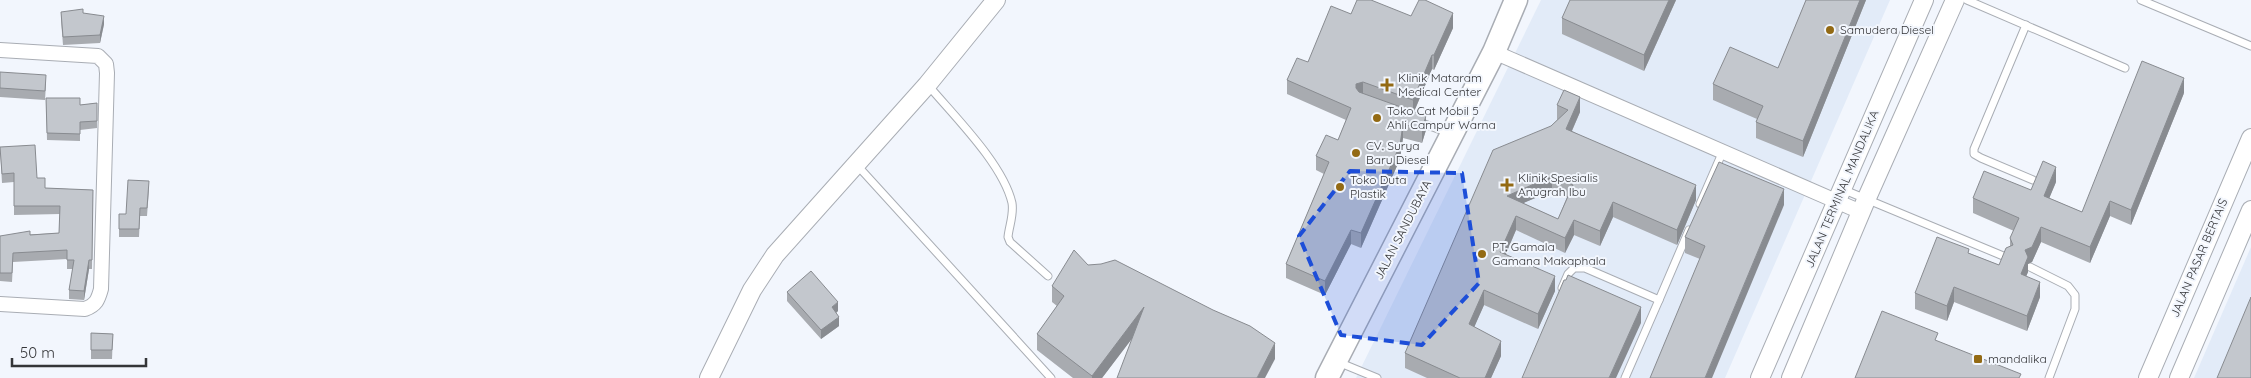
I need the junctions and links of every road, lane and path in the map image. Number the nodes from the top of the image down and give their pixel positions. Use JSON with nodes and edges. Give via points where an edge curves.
{"nodes":[{"id":1,"x":996,"y":0,"type":"edge"},
{"id":2,"x":1516,"y":0,"type":"edge"},
{"id":3,"x":1924,"y":0,"type":"edge"},
{"id":4,"x":1955,"y":0,"type":"edge"},
{"id":5,"x":1967,"y":0,"type":"edge"},
{"id":6,"x":2141,"y":0,"type":"edge"},
{"id":7,"x":2026,"y":25,"type":"junction"},
{"id":8,"x":2251,"y":46,"type":"edge"},
{"id":9,"x":0,"y":50,"type":"edge"},
{"id":10,"x":1494,"y":52,"type":"junction"},
{"id":11,"x":2125,"y":68,"type":"dead end"},
{"id":12,"x":927,"y":85,"type":"junction"},
{"id":13,"x":1415,"y":121,"type":"edge"},
{"id":14,"x":1452,"y":134,"type":"junction"},
{"id":15,"x":2251,"y":138,"type":"edge"},
{"id":16,"x":1723,"y":151,"type":"junction"},
{"id":17,"x":856,"y":164,"type":"junction"},
{"id":18,"x":2033,"y":180,"type":"edge"},
{"id":19,"x":1839,"y":195,"type":"junction"},
{"id":20,"x":1863,"y":205,"type":"junction"},
{"id":21,"x":2251,"y":210,"type":"edge"},
{"id":22,"x":1696,"y":214,"type":"edge"},
{"id":23,"x":1692,"y":223,"type":"edge"},
{"id":24,"x":2008,"y":258,"type":"edge"},
{"id":25,"x":2030,"y":267,"type":"dead end"},
{"id":26,"x":1048,"y":276,"type":"dead end"},
{"id":27,"x":1560,"y":292,"type":"edge"},
{"id":28,"x":1659,"y":300,"type":"junction"},
{"id":29,"x":0,"y":304,"type":"edge"},
{"id":30,"x":1331,"y":370,"type":"edge"},
{"id":31,"x":710,"y":378,"type":"edge"},
{"id":32,"x":1051,"y":378,"type":"edge"},
{"id":33,"x":1377,"y":378,"type":"edge"},
{"id":34,"x":1625,"y":378,"type":"edge"},
{"id":35,"x":1760,"y":378,"type":"edge"},
{"id":36,"x":1791,"y":378,"type":"edge"},
{"id":37,"x":2049,"y":378,"type":"edge"},
{"id":38,"x":2148,"y":378,"type":"edge"},
{"id":39,"x":2179,"y":378,"type":"edge"}],
"edges":[{"from":1,"to":12,"type":"street"},
{"from":2,"to":10,"type":"highway","name":"JALAN SANDUBAYA"},
{"from":3,"to":19,"type":"street","name":"JALAN TERMINAL MANDALIKA"},
{"from":4,"to":20,"type":"street"},
{"from":5,"to":7,"type":"lane"},
{"from":6,"to":8,"type":"lane"},
{"from":7,"to":11,"type":"lane"},
{"from":7,"to":18,"type":"lane","via":[[1974,154]]},
{"from":9,"to":29,"type":"street","via":[[98,56],[106,64],[107,73],[101,289],[98,299],[94,306],[85,309]]},
{"from":10,"to":14,"type":"highway","name":"JALAN SANDUBAYA"},
{"from":10,"to":16,"type":"street"},
{"from":12,"to":17,"type":"street"},
{"from":12,"to":26,"type":"lane","via":[[984,152],[1006,185],[1012,205],[1010,242]]},
{"from":13,"to":14,"type":"lane"},
{"from":14,"to":30,"type":"highway","name":"JALAN SANDUBAYA"},
{"from":15,"to":38,"type":"street","name":"JALAN PASAR BERTAIS"},
{"from":16,"to":19,"type":"street"},
{"from":16,"to":22,"type":"lane"},
{"from":17,"to":31,"type":"street","via":[[775,254],[752,290]]},
{"from":17,"to":32,"type":"lane"},
{"from":19,"to":20,"type":"street"},
{"from":19,"to":35,"type":"street","name":"JALAN TERMINAL MANDALIKA"},
{"from":20,"to":24,"type":"lane"},
{"from":20,"to":36,"type":"street"},
{"from":21,"to":39,"type":"street"},
{"from":23,"to":28,"type":"lane"},
{"from":25,"to":37,"type":"lane","via":[[2068,286],[2075,295],[2075,309]]},
{"from":27,"to":28,"type":"lane","via":[[1574,268],[1585,268]]},
{"from":28,"to":34,"type":"lane"},
{"from":30,"to":33,"type":"lane"}]}
